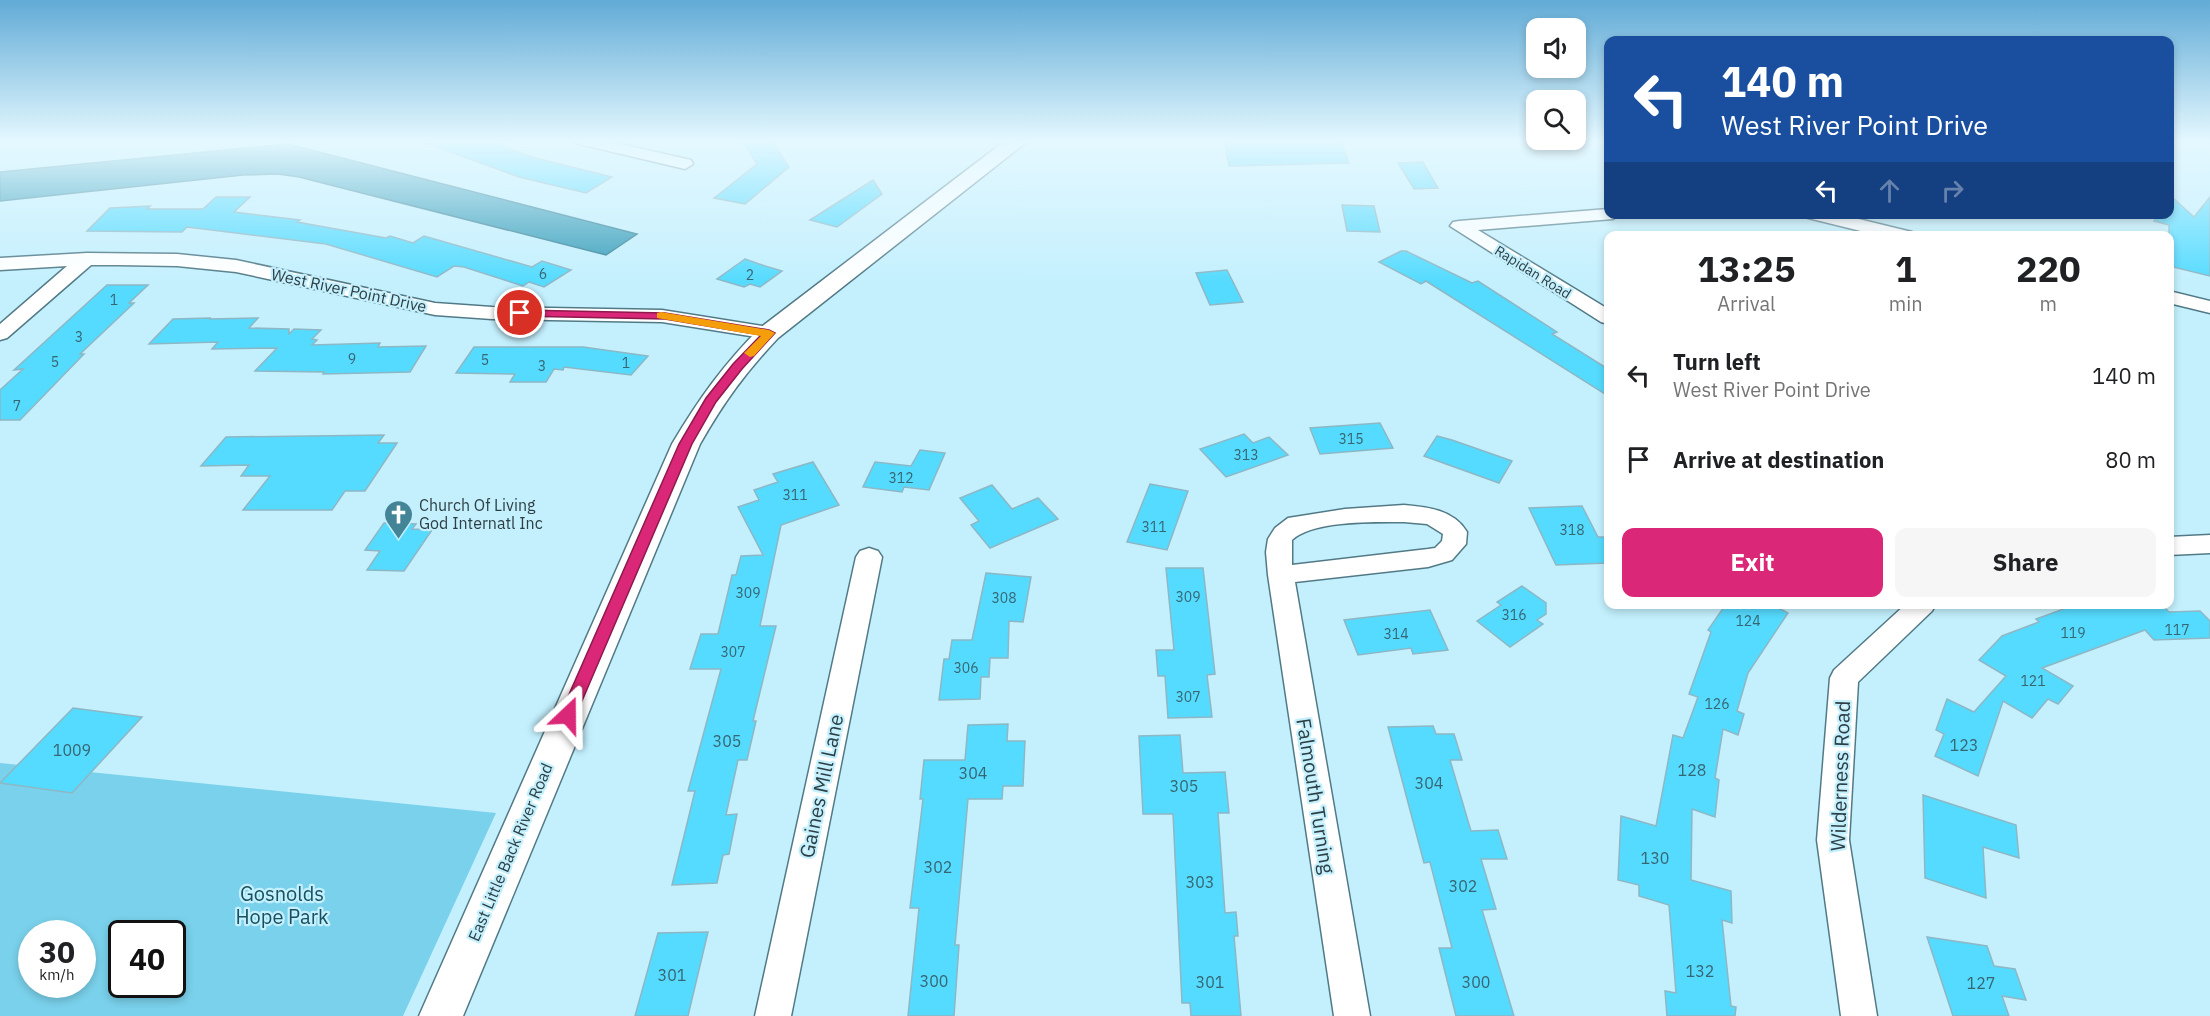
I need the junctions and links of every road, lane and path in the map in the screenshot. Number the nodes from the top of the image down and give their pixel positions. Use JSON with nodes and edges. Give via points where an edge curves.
{"nodes":[{"id":1,"x":957,"y":187,"type":"edge"},
{"id":2,"x":1604,"y":215,"type":"edge"},
{"id":3,"x":1835,"y":219,"type":"edge"},
{"id":4,"x":1885,"y":231,"type":"edge"},
{"id":5,"x":87,"y":259,"type":"junction"},
{"id":6,"x":0,"y":264,"type":"edge"},
{"id":7,"x":2174,"y":298,"type":"edge"},
{"id":8,"x":2210,"y":307,"type":"edge"},
{"id":9,"x":1604,"y":316,"type":"edge"},
{"id":10,"x":769,"y":333,"type":"junction"},
{"id":11,"x":0,"y":334,"type":"edge"},
{"id":12,"x":2210,"y":544,"type":"edge"},
{"id":13,"x":2174,"y":546,"type":"edge"},
{"id":14,"x":869,"y":556,"type":"dead end"},
{"id":15,"x":1281,"y":575,"type":"junction"},
{"id":16,"x":1918,"y":609,"type":"edge"},
{"id":17,"x":441,"y":1016,"type":"edge"},
{"id":18,"x":773,"y":1016,"type":"edge"},
{"id":19,"x":1352,"y":1016,"type":"edge"},
{"id":20,"x":1859,"y":1016,"type":"edge"}],
"edges":[{"from":1,"to":10,"type":"street","name":"East Little Back River Road"},
{"from":2,"to":9,"type":"street","name":"Rapidan Road","via":[[1459,226]]},
{"from":3,"to":4,"type":"street"},
{"from":5,"to":6,"type":"street","name":"West River Point Drive"},
{"from":5,"to":10,"type":"street","name":"West River Point Drive","via":[[233,266],[278,273],[388,302],[437,309],[665,316]]},
{"from":5,"to":11,"type":"street"},
{"from":7,"to":8,"type":"street"},
{"from":10,"to":17,"type":"street","name":"East Little Back River Road","via":[[737,366],[686,444]]},
{"from":12,"to":13,"type":"street"},
{"from":14,"to":18,"type":"street","name":"Gaines Mill Lane"},
{"from":15,"to":15,"type":"street","name":"Falmouth Turning","via":[[1277,548],[1280,538],[1286,529],[1309,521],[1408,513],[1430,516],[1455,532],[1454,544],[1443,554],[1428,558]]},
{"from":15,"to":19,"type":"street","name":"Falmouth Turning"},
{"from":16,"to":20,"type":"street","name":"Wilderness Road","via":[[1844,678],[1833,840]]}]}
